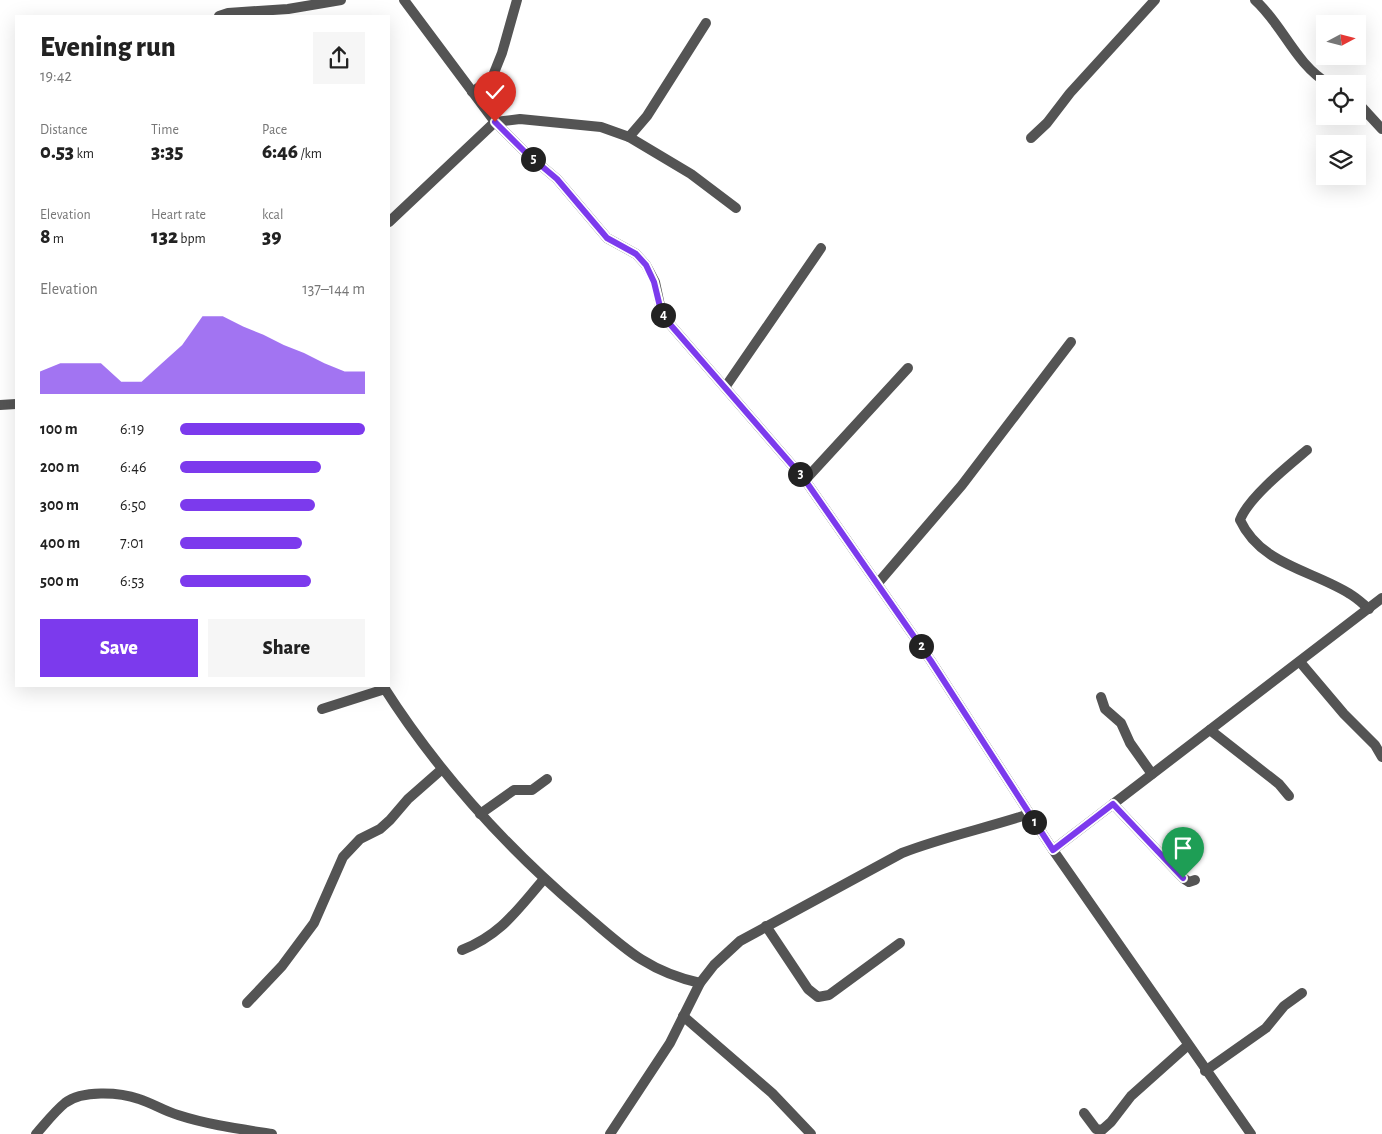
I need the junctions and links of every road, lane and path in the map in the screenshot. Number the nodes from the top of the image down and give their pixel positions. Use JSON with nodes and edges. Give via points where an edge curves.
{"nodes":[{"id":1,"x":341,"y":0,"type":"edge"},
{"id":2,"x":404,"y":0,"type":"edge"},
{"id":3,"x":517,"y":0,"type":"edge"},
{"id":4,"x":1155,"y":0,"type":"edge"},
{"id":5,"x":1255,"y":0,"type":"edge"},
{"id":6,"x":223,"y":15,"type":"edge"},
{"id":7,"x":706,"y":23,"type":"dead end"},
{"id":8,"x":1317,"y":75,"type":"edge"},
{"id":9,"x":472,"y":92,"type":"junction"},
{"id":10,"x":1366,"y":112,"type":"edge"},
{"id":11,"x":495,"y":122,"type":"junction"},
{"id":12,"x":1382,"y":129,"type":"edge"},
{"id":13,"x":630,"y":137,"type":"junction"},
{"id":14,"x":1031,"y":138,"type":"dead end"},
{"id":15,"x":736,"y":208,"type":"dead end"},
{"id":16,"x":390,"y":221,"type":"edge"},
{"id":17,"x":821,"y":248,"type":"dead end"},
{"id":18,"x":1071,"y":342,"type":"dead end"},
{"id":19,"x":908,"y":368,"type":"dead end"},
{"id":20,"x":726,"y":386,"type":"junction"},
{"id":21,"x":15,"y":404,"type":"edge"},
{"id":22,"x":0,"y":405,"type":"edge"},
{"id":23,"x":1306,"y":450,"type":"dead end"},
{"id":24,"x":805,"y":480,"type":"junction"},
{"id":25,"x":878,"y":583,"type":"junction"},
{"id":26,"x":1382,"y":598,"type":"edge"},
{"id":27,"x":1369,"y":609,"type":"junction"},
{"id":28,"x":1300,"y":662,"type":"junction"},
{"id":29,"x":384,"y":688,"type":"edge"},
{"id":30,"x":1101,"y":697,"type":"dead end"},
{"id":31,"x":322,"y":709,"type":"dead end"},
{"id":32,"x":1210,"y":730,"type":"junction"},
{"id":33,"x":1382,"y":757,"type":"edge"},
{"id":34,"x":441,"y":770,"type":"junction"},
{"id":35,"x":1152,"y":774,"type":"junction"},
{"id":36,"x":547,"y":779,"type":"dead end"},
{"id":37,"x":1289,"y":796,"type":"dead end"},
{"id":38,"x":1113,"y":804,"type":"junction"},
{"id":39,"x":480,"y":814,"type":"junction"},
{"id":40,"x":1029,"y":814,"type":"junction"},
{"id":41,"x":1053,"y":850,"type":"junction"},
{"id":42,"x":544,"y":879,"type":"junction"},
{"id":43,"x":1195,"y":880,"type":"dead end"},
{"id":44,"x":766,"y":926,"type":"junction"},
{"id":45,"x":900,"y":943,"type":"dead end"},
{"id":46,"x":462,"y":950,"type":"dead end"},
{"id":47,"x":700,"y":984,"type":"junction"},
{"id":48,"x":1302,"y":993,"type":"dead end"},
{"id":49,"x":247,"y":1003,"type":"dead end"},
{"id":50,"x":683,"y":1016,"type":"junction"},
{"id":51,"x":1188,"y":1046,"type":"junction"},
{"id":52,"x":1206,"y":1070,"type":"junction"},
{"id":53,"x":1084,"y":1113,"type":"dead end"},
{"id":54,"x":36,"y":1134,"type":"edge"},
{"id":55,"x":272,"y":1134,"type":"edge"},
{"id":56,"x":610,"y":1134,"type":"edge"},
{"id":57,"x":811,"y":1134,"type":"edge"},
{"id":58,"x":1251,"y":1134,"type":"edge"}],
"edges":[{"from":1,"to":6,"type":"street"},
{"from":2,"to":9,"type":"street"},
{"from":3,"to":9,"type":"street","via":[[492,78]]},
{"from":4,"to":14,"type":"street","via":[[1070,93],[1048,123]]},
{"from":5,"to":8,"type":"street","via":[[1268,12],[1302,62]]},
{"from":7,"to":13,"type":"street"},
{"from":9,"to":11,"type":"street"},
{"from":10,"to":12,"type":"street"},
{"from":11,"to":13,"type":"street","via":[[545,120],[601,127]]},
{"from":11,"to":16,"type":"street"},
{"from":11,"to":20,"type":"street","via":[[557,179],[607,238],[636,254],[646,265],[662,315]]},
{"from":13,"to":15,"type":"street","via":[[691,174]]},
{"from":17,"to":20,"type":"street"},
{"from":18,"to":25,"type":"street","via":[[962,485]]},
{"from":19,"to":24,"type":"street"},
{"from":20,"to":24,"type":"street"},
{"from":21,"to":22,"type":"street"},
{"from":23,"to":27,"type":"street","via":[[1273,480],[1243,512],[1240,520],[1245,531],[1279,561],[1350,594]]},
{"from":24,"to":25,"type":"street"},
{"from":25,"to":40,"type":"street"},
{"from":26,"to":27,"type":"street"},
{"from":27,"to":28,"type":"street"},
{"from":28,"to":32,"type":"street"},
{"from":28,"to":33,"type":"street","via":[[1375,745]]},
{"from":29,"to":31,"type":"street"},
{"from":29,"to":34,"type":"street"},
{"from":30,"to":35,"type":"street","via":[[1105,709],[1121,722],[1130,743]]},
{"from":32,"to":35,"type":"street"},
{"from":32,"to":37,"type":"street","via":[[1279,784]]},
{"from":34,"to":39,"type":"street"},
{"from":34,"to":49,"type":"street","via":[[380,830],[360,839],[343,857],[314,923],[282,966]]},
{"from":35,"to":38,"type":"street"},
{"from":36,"to":39,"type":"street","via":[[532,790],[514,790]]},
{"from":38,"to":41,"type":"street"},
{"from":38,"to":43,"type":"street","via":[[1183,878],[1189,882]]},
{"from":39,"to":42,"type":"street"},
{"from":40,"to":41,"type":"street"},
{"from":40,"to":44,"type":"street","via":[[902,853]]},
{"from":41,"to":51,"type":"street"},
{"from":42,"to":46,"type":"street","via":[[503,926],[483,942]]},
{"from":42,"to":47,"type":"street","via":[[638,960],[680,979]]},
{"from":44,"to":45,"type":"street","via":[[808,989],[818,997],[829,995]]},
{"from":44,"to":47,"type":"street","via":[[740,941],[714,965]]},
{"from":47,"to":50,"type":"street"},
{"from":48,"to":52,"type":"street","via":[[1284,1006],[1266,1028]]},
{"from":50,"to":56,"type":"street","via":[[670,1043]]},
{"from":50,"to":57,"type":"street","via":[[772,1092]]},
{"from":51,"to":52,"type":"street"},
{"from":51,"to":53,"type":"street","via":[[1131,1096],[1102,1130],[1096,1129]]},
{"from":52,"to":58,"type":"street"},
{"from":54,"to":55,"type":"street","via":[[73,1098],[105,1093],[131,1096],[176,1115],[212,1125]]}]}
